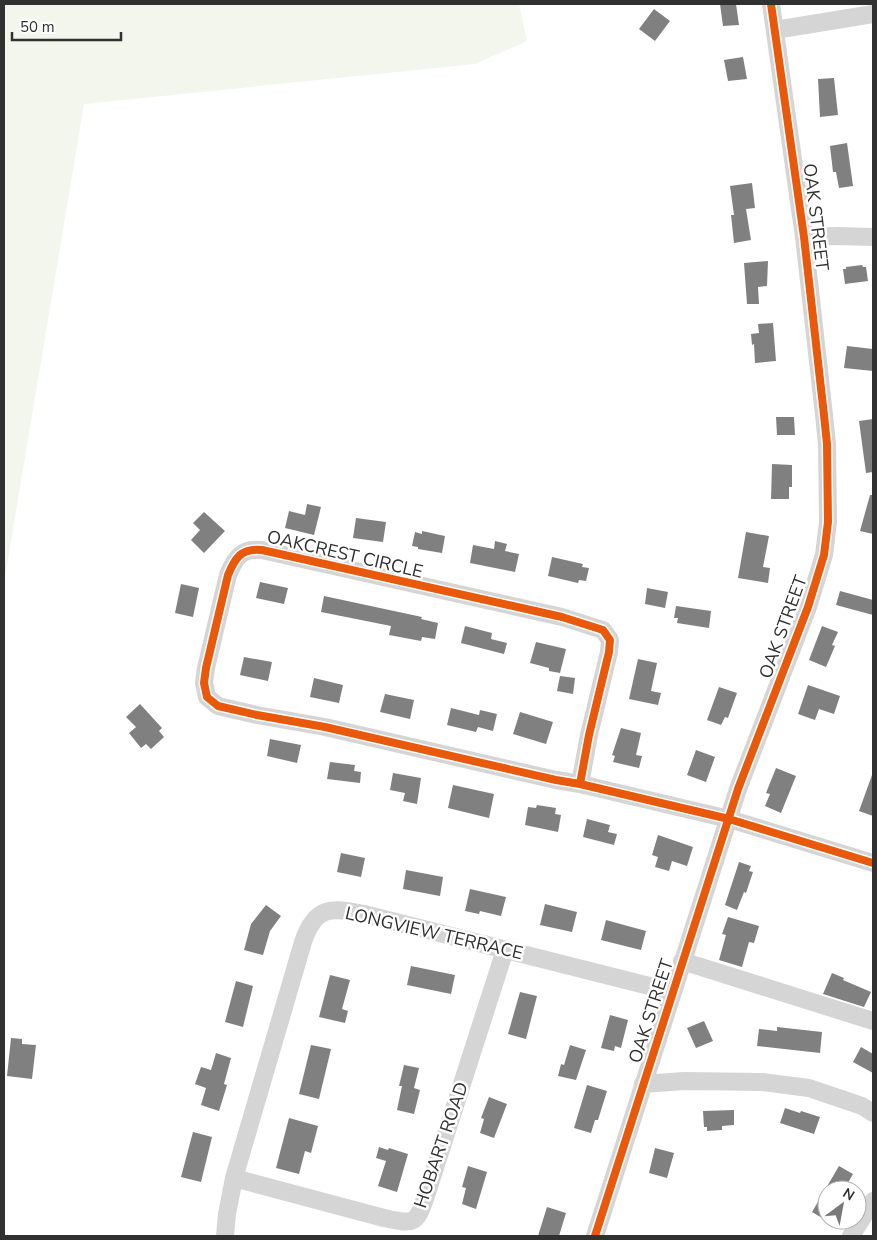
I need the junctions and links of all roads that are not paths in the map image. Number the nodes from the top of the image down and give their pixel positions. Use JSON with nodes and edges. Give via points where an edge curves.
{"nodes":[{"id":1,"x":771,"y":4,"type":"edge"},
{"id":2,"x":873,"y":14,"type":"edge"},
{"id":3,"x":775,"y":30,"type":"junction"},
{"id":4,"x":804,"y":237,"type":"junction"},
{"id":5,"x":873,"y":237,"type":"edge"},
{"id":6,"x":580,"y":784,"type":"junction"},
{"id":7,"x":728,"y":819,"type":"junction"},
{"id":8,"x":873,"y":863,"type":"edge"},
{"id":9,"x":505,"y":950,"type":"junction"},
{"id":10,"x":682,"y":961,"type":"junction"},
{"id":11,"x":673,"y":992,"type":"junction"},
{"id":12,"x":873,"y":1021,"type":"edge"},
{"id":13,"x":643,"y":1084,"type":"junction"},
{"id":14,"x":873,"y":1113,"type":"edge"},
{"id":15,"x":234,"y":1178,"type":"junction"},
{"id":16,"x":873,"y":1201,"type":"edge"},
{"id":17,"x":225,"y":1236,"type":"edge"},
{"id":18,"x":595,"y":1236,"type":"edge"},
{"id":19,"x":852,"y":1236,"type":"edge"}],
"edges":[{"from":1,"to":3,"type":"street","name":"OAK STREET"},
{"from":2,"to":3,"type":"street"},
{"from":3,"to":4,"type":"street","name":"OAK STREET"},
{"from":4,"to":5,"type":"street"},
{"from":4,"to":7,"type":"street","name":"OAK STREET","via":[[827,444],[828,522],[824,555],[808,607]]},
{"from":6,"to":6,"type":"street","name":"OAKCREST CIRCLE","via":[[218,706],[207,697],[204,683],[233,562],[242,553],[262,550],[562,617],[603,630],[610,640],[609,652]]},
{"from":6,"to":7,"type":"street","name":"OAKCREST CIRCLE"},
{"from":7,"to":8,"type":"street","name":"OAKCREST CIRCLE"},
{"from":7,"to":10,"type":"street","name":"OAK STREET"},
{"from":9,"to":11,"type":"street","name":"LONGVIEW TERRACE"},
{"from":9,"to":15,"type":"street","name":"LONGVIEW TERRACE","via":[[345,910],[318,915],[308,926]]},
{"from":9,"to":15,"type":"street","name":"HOBART ROAD","via":[[417,1218],[404,1222],[384,1218]]},
{"from":10,"to":11,"type":"street","name":"OAK STREET"},
{"from":10,"to":12,"type":"street"},
{"from":11,"to":13,"type":"street","name":"OAK STREET"},
{"from":13,"to":14,"type":"street","via":[[762,1082],[809,1088],[862,1106]]},
{"from":13,"to":18,"type":"street","name":"OAK STREET"},
{"from":15,"to":17,"type":"street","name":"LONGVIEW TERRACE"},
{"from":16,"to":19,"type":"street"}]}
